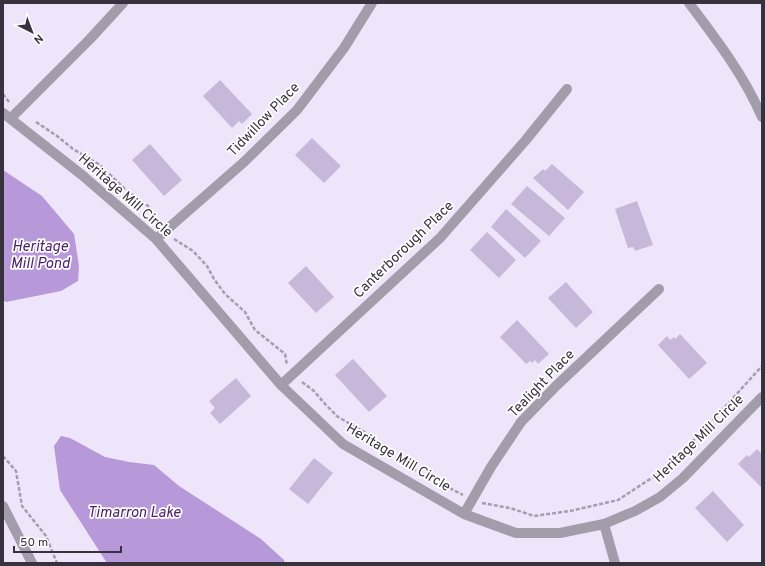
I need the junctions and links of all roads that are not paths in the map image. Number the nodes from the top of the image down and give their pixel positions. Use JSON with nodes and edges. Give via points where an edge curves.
{"nodes":[{"id":1,"x":123,"y":3,"type":"edge"},
{"id":2,"x":372,"y":3,"type":"edge"},
{"id":3,"x":689,"y":3,"type":"edge"},
{"id":4,"x":567,"y":89,"type":"dead end"},
{"id":5,"x":10,"y":115,"type":"edge"},
{"id":6,"x":762,"y":117,"type":"edge"},
{"id":7,"x":156,"y":239,"type":"junction"},
{"id":8,"x":659,"y":289,"type":"dead end"},
{"id":9,"x":281,"y":385,"type":"junction"},
{"id":10,"x":762,"y":397,"type":"edge"},
{"id":11,"x":3,"y":506,"type":"edge"},
{"id":12,"x":464,"y":514,"type":"junction"},
{"id":13,"x":604,"y":524,"type":"junction"},
{"id":14,"x":32,"y":563,"type":"edge"},
{"id":15,"x":615,"y":563,"type":"edge"}],
"edges":[{"from":1,"to":5,"type":"street","via":[[90,39]]},
{"from":2,"to":7,"type":"street","name":"Tidwillow Place","via":[[344,48],[297,110],[244,162]]},
{"from":3,"to":6,"type":"street","via":[[726,52]]},
{"from":4,"to":9,"type":"street","name":"Canterborough Place","via":[[440,238]]},
{"from":5,"to":7,"type":"street","name":"Heritage Mill Circle"},
{"from":7,"to":9,"type":"street","name":"Heritage Mill Circle"},
{"from":8,"to":12,"type":"street","name":"Tealight Place","via":[[556,386],[522,422],[491,467]]},
{"from":9,"to":12,"type":"street","name":"Heritage Mill Circle","via":[[343,444]]},
{"from":10,"to":13,"type":"street","name":"Heritage Mill Circle","via":[[683,478],[660,497]]},
{"from":11,"to":14,"type":"street"},
{"from":12,"to":13,"type":"street","name":"Heritage Mill Circle","via":[[516,533],[560,532]]},
{"from":13,"to":15,"type":"street"}]}
